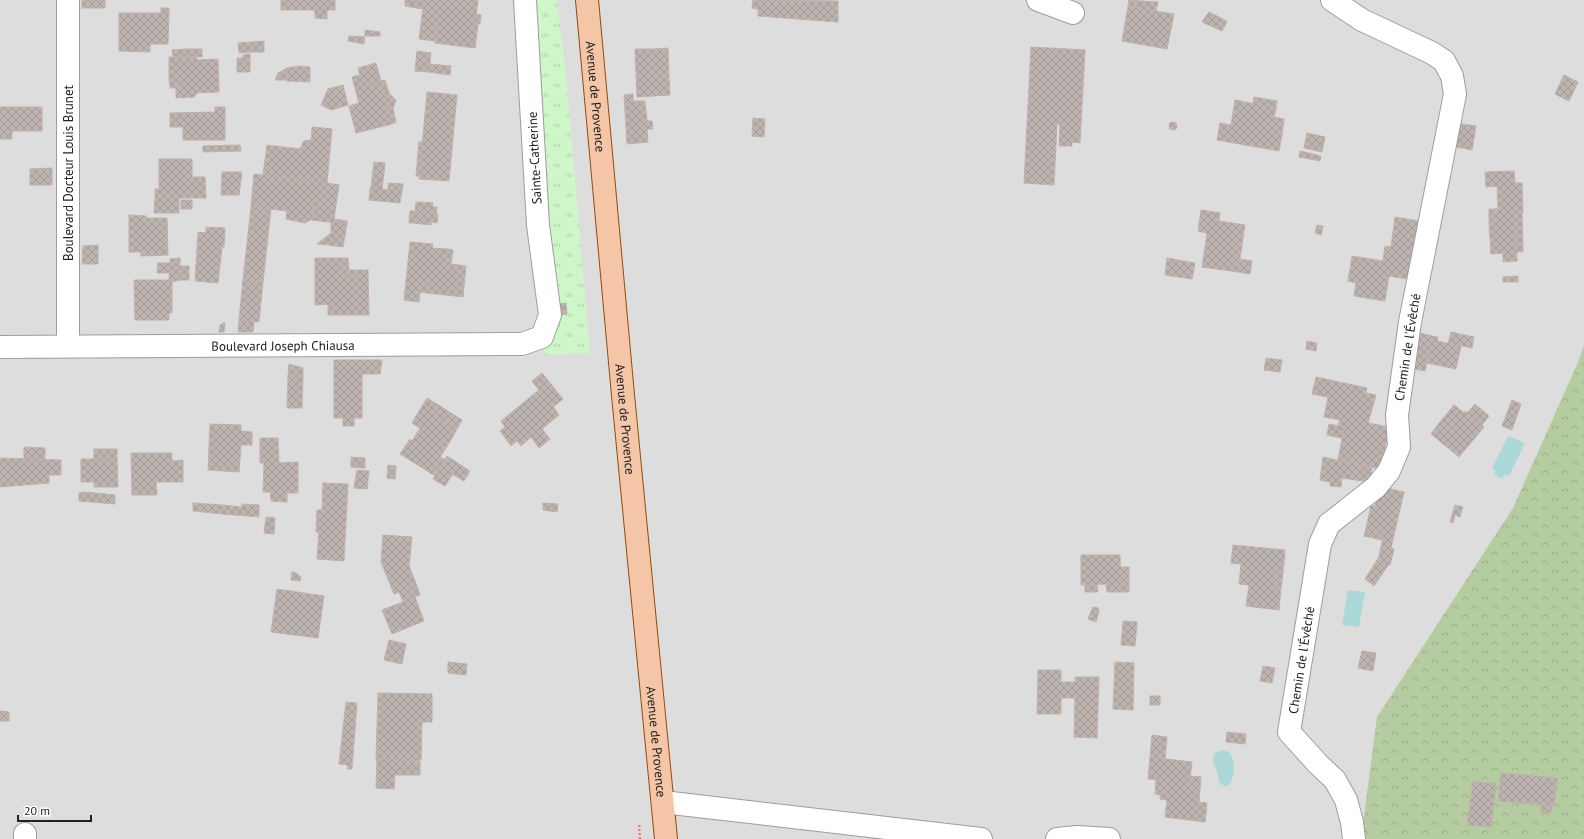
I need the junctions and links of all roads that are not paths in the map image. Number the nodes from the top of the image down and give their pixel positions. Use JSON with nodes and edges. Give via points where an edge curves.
{"nodes":[{"id":1,"x":68,"y":0,"type":"edge"},
{"id":2,"x":525,"y":0,"type":"edge"},
{"id":3,"x":587,"y":0,"type":"edge"},
{"id":4,"x":1038,"y":0,"type":"edge"},
{"id":5,"x":1332,"y":0,"type":"edge"},
{"id":6,"x":1073,"y":13,"type":"dead end"},
{"id":7,"x":550,"y":315,"type":"joint"},
{"id":8,"x":68,"y":346,"type":"junction"},
{"id":9,"x":0,"y":347,"type":"edge"},
{"id":10,"x":663,"y":802,"type":"junction"},
{"id":11,"x":666,"y":839,"type":"edge"},
{"id":12,"x":981,"y":839,"type":"edge"},
{"id":13,"x":1058,"y":839,"type":"edge"},
{"id":14,"x":1109,"y":839,"type":"edge"},
{"id":15,"x":1354,"y":839,"type":"edge"}],
"edges":[{"from":1,"to":8,"type":"street","name":"Boulevard Docteur Louis Brunet"},
{"from":2,"to":7,"type":"street","name":"Sainte-Catherine","via":[[538,225]]},
{"from":3,"to":10,"type":"main road","name":"Avenue de Provence"},
{"from":4,"to":6,"type":"street"},
{"from":5,"to":15,"type":"street","name":"Chemin de l'Évêché","via":[[1362,20],[1444,61],[1452,76],[1455,94],[1410,322],[1396,415],[1400,447],[1389,471],[1376,487],[1329,524],[1320,544],[1289,732],[1335,780],[1346,800]]},
{"from":7,"to":8,"type":"street","name":"Boulevard Joseph Chiausa","via":[[542,337],[522,344]]},
{"from":8,"to":9,"type":"street","name":"Boulevard Joseph Chiausa"},
{"from":10,"to":11,"type":"main road","name":"Avenue de Provence"},
{"from":10,"to":12,"type":"street"},
{"from":13,"to":14,"type":"street"}]}
